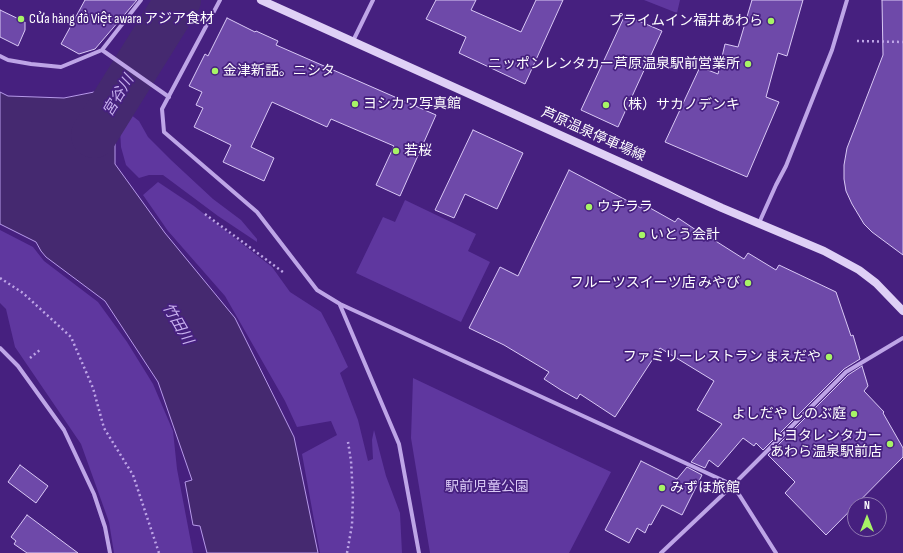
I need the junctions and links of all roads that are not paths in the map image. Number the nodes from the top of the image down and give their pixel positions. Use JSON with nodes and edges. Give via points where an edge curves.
{"nodes":[{"id":1,"x":141,"y":0,"type":"edge"},
{"id":2,"x":220,"y":0,"type":"edge"},
{"id":3,"x":261,"y":0,"type":"edge"},
{"id":4,"x":373,"y":0,"type":"edge"},
{"id":5,"x":847,"y":0,"type":"edge"},
{"id":6,"x":353,"y":42,"type":"junction"},
{"id":7,"x":102,"y":50,"type":"junction"},
{"id":8,"x":0,"y":56,"type":"edge"},
{"id":9,"x":169,"y":97,"type":"junction"},
{"id":10,"x":759,"y":223,"type":"junction"},
{"id":11,"x":340,"y":304,"type":"junction"},
{"id":12,"x":903,"y":312,"type":"edge"},
{"id":13,"x":903,"y":338,"type":"edge"},
{"id":14,"x":0,"y":348,"type":"edge"},
{"id":15,"x":733,"y":485,"type":"junction"},
{"id":16,"x":110,"y":553,"type":"edge"},
{"id":17,"x":419,"y":553,"type":"edge"},
{"id":18,"x":661,"y":553,"type":"edge"},
{"id":19,"x":776,"y":553,"type":"edge"}],
"edges":[{"from":1,"to":7,"type":"street"},
{"from":2,"to":9,"type":"street"},
{"from":3,"to":6,"type":"main road","name":"芦原温泉停車場線"},
{"from":4,"to":6,"type":"street"},
{"from":5,"to":10,"type":"street","via":[[832,50],[786,166]]},
{"from":6,"to":10,"type":"main road","name":"芦原温泉停車場線"},
{"from":7,"to":8,"type":"street","via":[[61,67],[8,60]]},
{"from":7,"to":9,"type":"street"},
{"from":9,"to":11,"type":"street","via":[[162,109],[164,132],[257,212],[316,290]]},
{"from":10,"to":12,"type":"main road","name":"芦原温泉停車場線","via":[[824,251],[859,270],[876,283]]},
{"from":11,"to":15,"type":"street"},
{"from":11,"to":17,"type":"street","via":[[399,444]]},
{"from":13,"to":15,"type":"street","via":[[846,372]]},
{"from":14,"to":16,"type":"street","via":[[18,366],[64,430],[94,494],[105,526]]},
{"from":15,"to":18,"type":"street"},
{"from":15,"to":19,"type":"street"}]}
